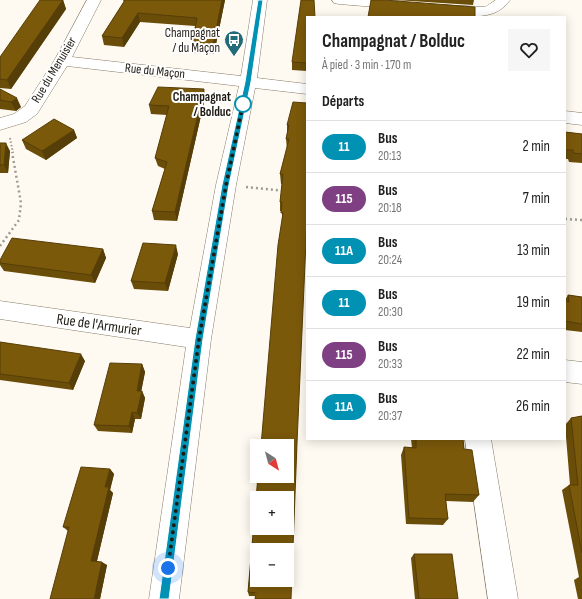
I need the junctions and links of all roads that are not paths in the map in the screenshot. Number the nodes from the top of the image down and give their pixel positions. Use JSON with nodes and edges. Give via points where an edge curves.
{"nodes":[{"id":1,"x":94,"y":0,"type":"edge"},
{"id":2,"x":260,"y":0,"type":"edge"},
{"id":3,"x":340,"y":0,"type":"edge"},
{"id":4,"x":502,"y":0,"type":"edge"},
{"id":5,"x":411,"y":6,"type":"edge"},
{"id":6,"x":435,"y":8,"type":"edge"},
{"id":7,"x":62,"y":61,"type":"junction"},
{"id":8,"x":248,"y":82,"type":"junction"},
{"id":9,"x":306,"y":88,"type":"edge"},
{"id":10,"x":566,"y":117,"type":"edge"},
{"id":11,"x":582,"y":119,"type":"edge"},
{"id":12,"x":4,"y":124,"type":"edge"},
{"id":13,"x":0,"y":310,"type":"edge"},
{"id":14,"x":199,"y":339,"type":"junction"},
{"id":15,"x":566,"y":371,"type":"edge"},
{"id":16,"x":582,"y":373,"type":"edge"},
{"id":17,"x":478,"y":440,"type":"edge"},
{"id":18,"x":164,"y":599,"type":"edge"},
{"id":19,"x":503,"y":599,"type":"edge"}],
"edges":[{"from":1,"to":7,"type":"street","name":"Rue du Menuisier"},
{"from":2,"to":8,"type":"street"},
{"from":3,"to":5,"type":"street"},
{"from":4,"to":6,"type":"street","via":[[499,7],[490,11]]},
{"from":7,"to":8,"type":"street","name":"Rue du Maçon"},
{"from":7,"to":12,"type":"street","name":"Rue du Menuisier","via":[[31,110],[20,118]]},
{"from":8,"to":9,"type":"street","name":"Rue du Maçon"},
{"from":8,"to":14,"type":"street","via":[[226,185]]},
{"from":10,"to":11,"type":"street"},
{"from":13,"to":14,"type":"street","name":"Rue de l'Armurier"},
{"from":14,"to":18,"type":"street"},
{"from":15,"to":16,"type":"street"},
{"from":17,"to":19,"type":"street"}]}
